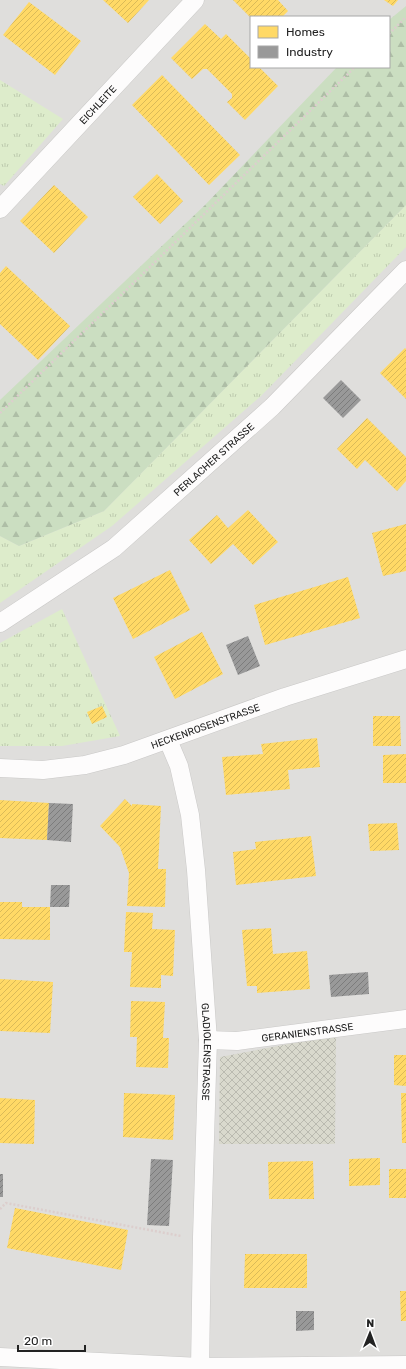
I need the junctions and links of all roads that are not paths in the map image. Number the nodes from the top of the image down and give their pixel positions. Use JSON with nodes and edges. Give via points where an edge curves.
{"nodes":[{"id":1,"x":195,"y":0,"type":"edge"},
{"id":2,"x":0,"y":209,"type":"edge"},
{"id":3,"x":406,"y":270,"type":"edge"},
{"id":4,"x":0,"y":623,"type":"edge"},
{"id":5,"x":406,"y":659,"type":"edge"},
{"id":6,"x":168,"y":740,"type":"junction"},
{"id":7,"x":0,"y":768,"type":"edge"},
{"id":8,"x":406,"y":1019,"type":"edge"},
{"id":9,"x":208,"y":1040,"type":"junction"},
{"id":10,"x":0,"y":1357,"type":"edge"},
{"id":11,"x":406,"y":1365,"type":"edge"},
{"id":12,"x":200,"y":1368,"type":"edge"}],
"edges":[{"from":1,"to":2,"type":"street","name":"EICHLEITE"},
{"from":3,"to":4,"type":"street","name":"PERLACHER STRASSE","via":[[272,407],[114,548]]},
{"from":5,"to":6,"type":"street","name":"HECKENROSENSTRASSE","via":[[285,697]]},
{"from":6,"to":7,"type":"street","name":"HECKENROSENSTRASSE","via":[[85,766],[43,770]]},
{"from":6,"to":9,"type":"street","name":"GLADIOLENSTRASSE","via":[[179,766],[190,815]]},
{"from":8,"to":9,"type":"street","name":"GERANIENSTRASSE","via":[[238,1041]]},
{"from":9,"to":12,"type":"street","name":"GLADIOLENSTRASSE"},
{"from":10,"to":12,"type":"street"},
{"from":11,"to":12,"type":"street"}]}
